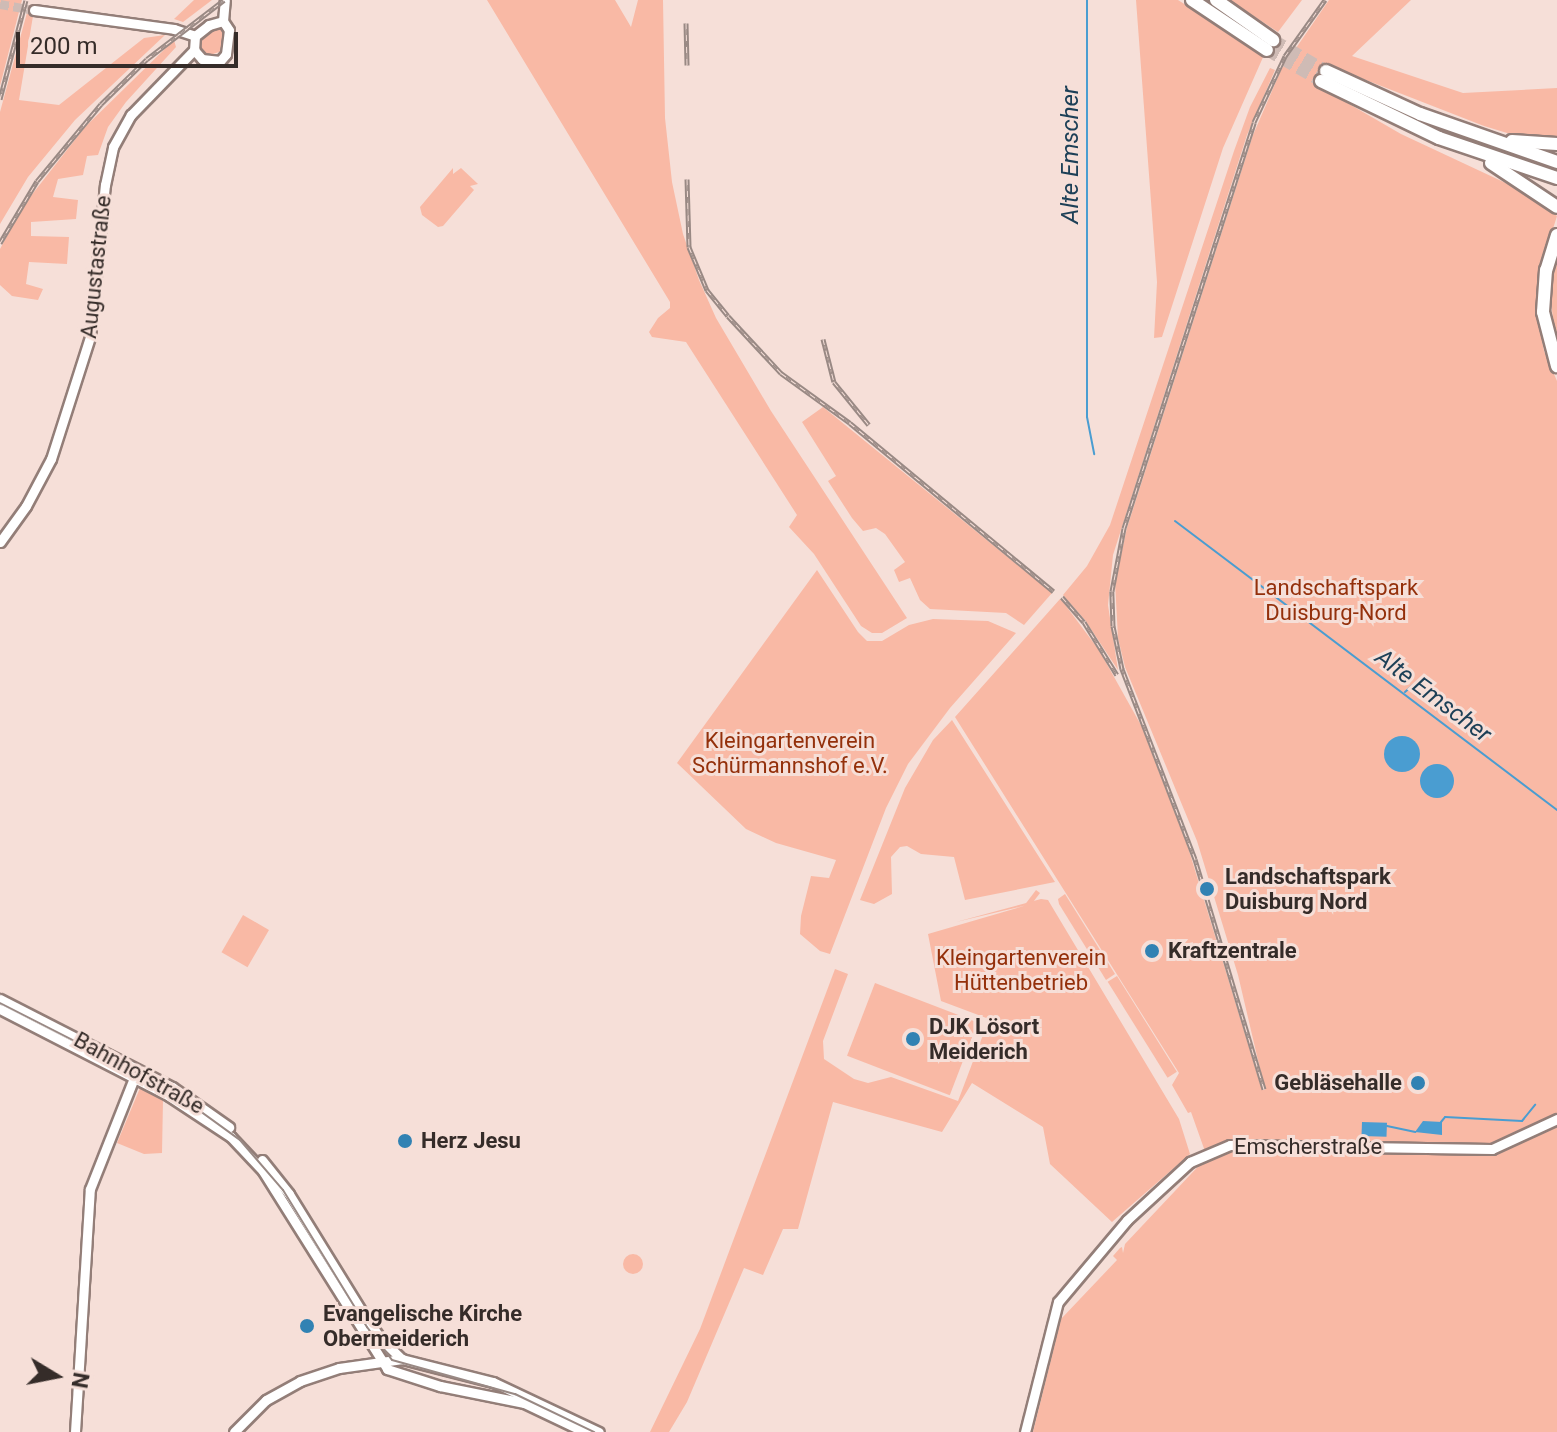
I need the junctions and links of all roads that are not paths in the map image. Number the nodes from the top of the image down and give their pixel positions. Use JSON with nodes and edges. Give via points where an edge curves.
{"nodes":[{"id":1,"x":225,"y":0,"type":"edge"},
{"id":2,"x":1192,"y":0,"type":"edge"},
{"id":3,"x":1216,"y":0,"type":"edge"},
{"id":4,"x":34,"y":10,"type":"tunnel mouth"},
{"id":5,"x":223,"y":21,"type":"junction"},
{"id":6,"x":195,"y":36,"type":"junction"},
{"id":7,"x":194,"y":50,"type":"junction"},
{"id":8,"x":1470,"y":133,"type":"junction"},
{"id":9,"x":1557,"y":144,"type":"edge"},
{"id":10,"x":1464,"y":147,"type":"junction"},
{"id":11,"x":1557,"y":162,"type":"edge"},
{"id":12,"x":1557,"y":178,"type":"edge"},
{"id":13,"x":1557,"y":207,"type":"edge"},
{"id":14,"x":1557,"y":235,"type":"edge"},
{"id":15,"x":1557,"y":366,"type":"edge"},
{"id":16,"x":0,"y":542,"type":"edge"},
{"id":17,"x":0,"y":999,"type":"edge"},
{"id":18,"x":0,"y":1009,"type":"edge"},
{"id":19,"x":135,"y":1075,"type":"junction"},
{"id":20,"x":1557,"y":1119,"type":"edge"},
{"id":21,"x":402,"y":1359,"type":"junction"},
{"id":22,"x":380,"y":1361,"type":"junction"},
{"id":23,"x":358,"y":1365,"type":"junction"},
{"id":24,"x":396,"y":1373,"type":"junction"},
{"id":25,"x":75,"y":1432,"type":"edge"},
{"id":26,"x":234,"y":1432,"type":"edge"},
{"id":27,"x":585,"y":1432,"type":"edge"},
{"id":28,"x":599,"y":1432,"type":"edge"},
{"id":29,"x":1025,"y":1432,"type":"edge"}],
"edges":[{"from":1,"to":5,"type":"main road"},
{"from":2,"to":3,"type":"highway","via":[[1270,45]]},
{"from":4,"to":6,"type":"main road"},
{"from":5,"to":6,"type":"main road"},
{"from":5,"to":7,"type":"main road","via":[[229,30],[223,58],[205,61]]},
{"from":6,"to":7,"type":"main road"},
{"from":7,"to":16,"type":"main road","name":"Augustastraße","via":[[131,115],[113,147],[90,337],[51,459]]},
{"from":8,"to":9,"type":"highway"},
{"from":8,"to":10,"type":"highway","via":[[1323,76],[1403,123]]},
{"from":8,"to":11,"type":"highway"},
{"from":10,"to":12,"type":"highway"},
{"from":10,"to":13,"type":"highway"},
{"from":14,"to":15,"type":"highway","via":[[1546,270],[1543,312]]},
{"from":17,"to":21,"type":"main road","name":"Bahnhofstraße","via":[[210,1111],[268,1167],[373,1328]]},
{"from":18,"to":19,"type":"main road","name":"Bahnhofstraße"},
{"from":19,"to":22,"type":"main road","name":"Bahnhofstraße","via":[[222,1129],[263,1171]]},
{"from":19,"to":25,"type":"main road","via":[[90,1189]]},
{"from":20,"to":29,"type":"main road","name":"Emscherstraße","via":[[1496,1149],[1230,1145],[1190,1162],[1123,1224],[1058,1302]]},
{"from":21,"to":22,"type":"main road"},
{"from":21,"to":28,"type":"main road","via":[[503,1385]]},
{"from":22,"to":23,"type":"main road"},
{"from":22,"to":24,"type":"main road"},
{"from":23,"to":24,"type":"main road"},
{"from":23,"to":26,"type":"main road","via":[[328,1370],[284,1389]]},
{"from":24,"to":27,"type":"main road","via":[[524,1403]]}]}
